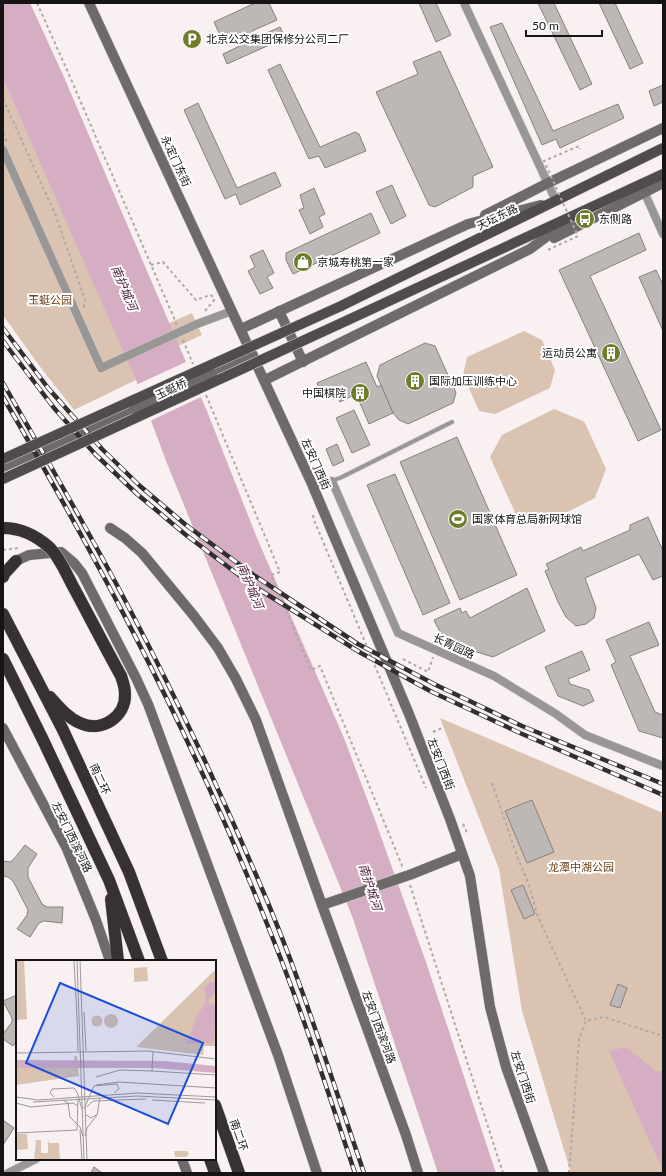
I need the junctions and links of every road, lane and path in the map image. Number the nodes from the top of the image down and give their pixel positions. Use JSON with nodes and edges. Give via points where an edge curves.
{"nodes":[{"id":1,"x":37,"y":3,"type":"edge"},
{"id":2,"x":89,"y":3,"type":"edge"},
{"id":3,"x":464,"y":3,"type":"edge"},
{"id":4,"x":3,"y":99,"type":"edge"},
{"id":5,"x":663,"y":128,"type":"edge"},
{"id":6,"x":580,"y":148,"type":"dead end"},
{"id":7,"x":663,"y":148,"type":"edge"},
{"id":8,"x":3,"y":150,"type":"edge"},
{"id":9,"x":663,"y":174,"type":"edge"},
{"id":10,"x":548,"y":183,"type":"junction"},
{"id":11,"x":663,"y":183,"type":"edge"},
{"id":12,"x":642,"y":189,"type":"junction"},
{"id":13,"x":556,"y":201,"type":"junction"},
{"id":14,"x":580,"y":212,"type":"junction"},
{"id":15,"x":468,"y":224,"type":"junction"},
{"id":16,"x":663,"y":234,"type":"edge"},
{"id":17,"x":530,"y":250,"type":"junction"},
{"id":18,"x":548,"y":250,"type":"dead end"},
{"id":19,"x":150,"y":265,"type":"junction"},
{"id":20,"x":216,"y":298,"type":"dead end"},
{"id":21,"x":341,"y":306,"type":"joint"},
{"id":22,"x":232,"y":311,"type":"junction"},
{"id":23,"x":279,"y":311,"type":"junction"},
{"id":24,"x":79,"y":319,"type":"junction"},
{"id":25,"x":241,"y":329,"type":"junction"},
{"id":26,"x":179,"y":331,"type":"dead end"},
{"id":27,"x":182,"y":338,"type":"dead end"},
{"id":28,"x":253,"y":355,"type":"junction"},
{"id":29,"x":303,"y":362,"type":"junction"},
{"id":30,"x":194,"y":366,"type":"dead end"},
{"id":31,"x":264,"y":380,"type":"junction"},
{"id":32,"x":206,"y":395,"type":"dead end"},
{"id":33,"x":452,"y":422,"type":"dead end"},
{"id":34,"x":3,"y":459,"type":"edge"},
{"id":35,"x":3,"y":467,"type":"edge"},
{"id":36,"x":3,"y":479,"type":"edge"},
{"id":37,"x":332,"y":482,"type":"junction"},
{"id":38,"x":312,"y":484,"type":"junction"},
{"id":39,"x":313,"y":513,"type":"dead end"},
{"id":40,"x":3,"y":528,"type":"edge"},
{"id":41,"x":110,"y":528,"type":"dead end"},
{"id":42,"x":16,"y":560,"type":"junction"},
{"id":43,"x":3,"y":563,"type":"edge"},
{"id":44,"x":3,"y":577,"type":"edge"},
{"id":45,"x":3,"y":614,"type":"edge"},
{"id":46,"x":433,"y":657,"type":"dead end"},
{"id":47,"x":3,"y":659,"type":"edge"},
{"id":48,"x":403,"y":660,"type":"dead end"},
{"id":49,"x":41,"y":688,"type":"junction"},
{"id":50,"x":3,"y":728,"type":"edge"},
{"id":51,"x":442,"y":728,"type":"dead end"},
{"id":52,"x":433,"y":732,"type":"dead end"},
{"id":53,"x":663,"y":766,"type":"edge"},
{"id":54,"x":492,"y":783,"type":"dead end"},
{"id":55,"x":428,"y":793,"type":"dead end"},
{"id":56,"x":462,"y":854,"type":"junction"},
{"id":57,"x":408,"y":876,"type":"junction"},
{"id":58,"x":108,"y":880,"type":"junction"},
{"id":59,"x":322,"y":905,"type":"junction"},
{"id":60,"x":110,"y":960,"type":"edge"},
{"id":61,"x":118,"y":960,"type":"edge"},
{"id":62,"x":139,"y":960,"type":"edge"},
{"id":63,"x":162,"y":960,"type":"edge"},
{"id":64,"x":586,"y":1021,"type":"junction"},
{"id":65,"x":663,"y":1036,"type":"edge"},
{"id":66,"x":216,"y":1108,"type":"edge"},
{"id":67,"x":34,"y":1160,"type":"edge"},
{"id":68,"x":182,"y":1160,"type":"edge"},
{"id":69,"x":210,"y":1160,"type":"edge"},
{"id":70,"x":8,"y":1173,"type":"edge"},
{"id":71,"x":187,"y":1173,"type":"edge"},
{"id":72,"x":215,"y":1173,"type":"edge"},
{"id":73,"x":239,"y":1173,"type":"edge"},
{"id":74,"x":317,"y":1173,"type":"edge"},
{"id":75,"x":418,"y":1173,"type":"edge"},
{"id":76,"x":503,"y":1173,"type":"edge"},
{"id":77,"x":544,"y":1173,"type":"edge"},
{"id":78,"x":569,"y":1173,"type":"edge"}],
"edges":[{"from":1,"to":19,"type":"path"},
{"from":2,"to":22,"type":"street","name":"永定门东街"},
{"from":3,"to":10,"type":"street"},
{"from":4,"to":24,"type":"path","via":[[56,216],[85,300],[84,316]]},
{"from":5,"to":10,"type":"street"},
{"from":6,"to":18,"type":"path","bridge":true,"via":[[578,146],[544,161],[578,236]]},
{"from":7,"to":13,"type":"main road","name":"天坛东路"},
{"from":8,"to":24,"type":"street"},
{"from":9,"to":12,"type":"main road"},
{"from":10,"to":13,"type":"street"},
{"from":10,"to":15,"type":"street"},
{"from":11,"to":12,"type":"street"},
{"from":12,"to":14,"type":"main road"},
{"from":12,"to":16,"type":"street"},
{"from":12,"to":17,"type":"street"},
{"from":13,"to":15,"type":"street"},
{"from":13,"to":21,"type":"main road","name":"天坛东路"},
{"from":14,"to":17,"type":"street"},
{"from":14,"to":36,"type":"main road","name":"玉蜓桥","bridge":true},
{"from":15,"to":23,"type":"street"},
{"from":17,"to":29,"type":"street"},
{"from":19,"to":20,"type":"path","via":[[163,262],[196,300],[210,295]]},
{"from":19,"to":26,"type":"path"},
{"from":21,"to":34,"type":"main road","name":"玉蜓桥","bridge":true},
{"from":22,"to":24,"type":"street","bridge":true,"via":[[197,324],[101,368]]},
{"from":22,"to":25,"type":"street","name":"永定门东街"},
{"from":23,"to":25,"type":"street"},
{"from":23,"to":29,"type":"street"},
{"from":25,"to":28,"type":"street","name":"永定门东街"},
{"from":27,"to":30,"type":"path"},
{"from":28,"to":31,"type":"street","name":"左安门西街"},
{"from":28,"to":35,"type":"street","bridge":true},
{"from":29,"to":31,"type":"street"},
{"from":31,"to":38,"type":"street","name":"左安门西街"},
{"from":32,"to":57,"type":"path","via":[[280,572],[271,575],[274,583],[311,670],[320,666]]},
{"from":33,"to":37,"type":"lane"},
{"from":37,"to":38,"type":"street"},
{"from":37,"to":53,"type":"street","name":"长青园路","via":[[398,633],[494,676],[556,714],[584,735]]},
{"from":38,"to":56,"type":"street","name":"左安门西街","via":[[409,714]]},
{"from":39,"to":55,"type":"path"},
{"from":40,"to":49,"type":"highway","bridge":true,"via":[[20,530],[32,535],[51,549],[121,676],[125,694],[122,710],[117,716],[102,725],[88,726],[70,718]]},
{"from":41,"to":59,"type":"street","name":"左安门西滨河路","via":[[142,553],[194,616],[236,678],[256,720]]},
{"from":42,"to":43,"type":"highway"},
{"from":42,"to":44,"type":"highway"},
{"from":42,"to":74,"type":"street","via":[[29,555],[61,552],[74,563],[82,572],[136,678],[148,704],[278,1055]]},
{"from":45,"to":49,"type":"highway","name":"南二环"},
{"from":46,"to":48,"type":"path","via":[[428,672]]},
{"from":47,"to":58,"type":"highway"},
{"from":49,"to":63,"type":"highway","name":"南二环","via":[[129,872]]},
{"from":50,"to":60,"type":"street","name":"左安门西滨河路","via":[[67,849]]},
{"from":51,"to":52,"type":"path"},
{"from":54,"to":64,"type":"path","via":[[529,884],[538,917]]},
{"from":56,"to":57,"type":"street"},
{"from":56,"to":77,"type":"street","name":"左安门西街","via":[[470,876],[490,1008],[506,1067]]},
{"from":57,"to":59,"type":"street","bridge":true},
{"from":57,"to":76,"type":"path"},
{"from":58,"to":61,"type":"highway"},
{"from":58,"to":62,"type":"highway"},
{"from":59,"to":75,"type":"street","name":"左安门西滨河路"},
{"from":64,"to":65,"type":"path","via":[[604,1017]]},
{"from":64,"to":78,"type":"path","via":[[579,1039]]},
{"from":66,"to":73,"type":"highway","name":"南二环"},
{"from":67,"to":70,"type":"street"},
{"from":68,"to":71,"type":"street"},
{"from":69,"to":72,"type":"highway"}]}
